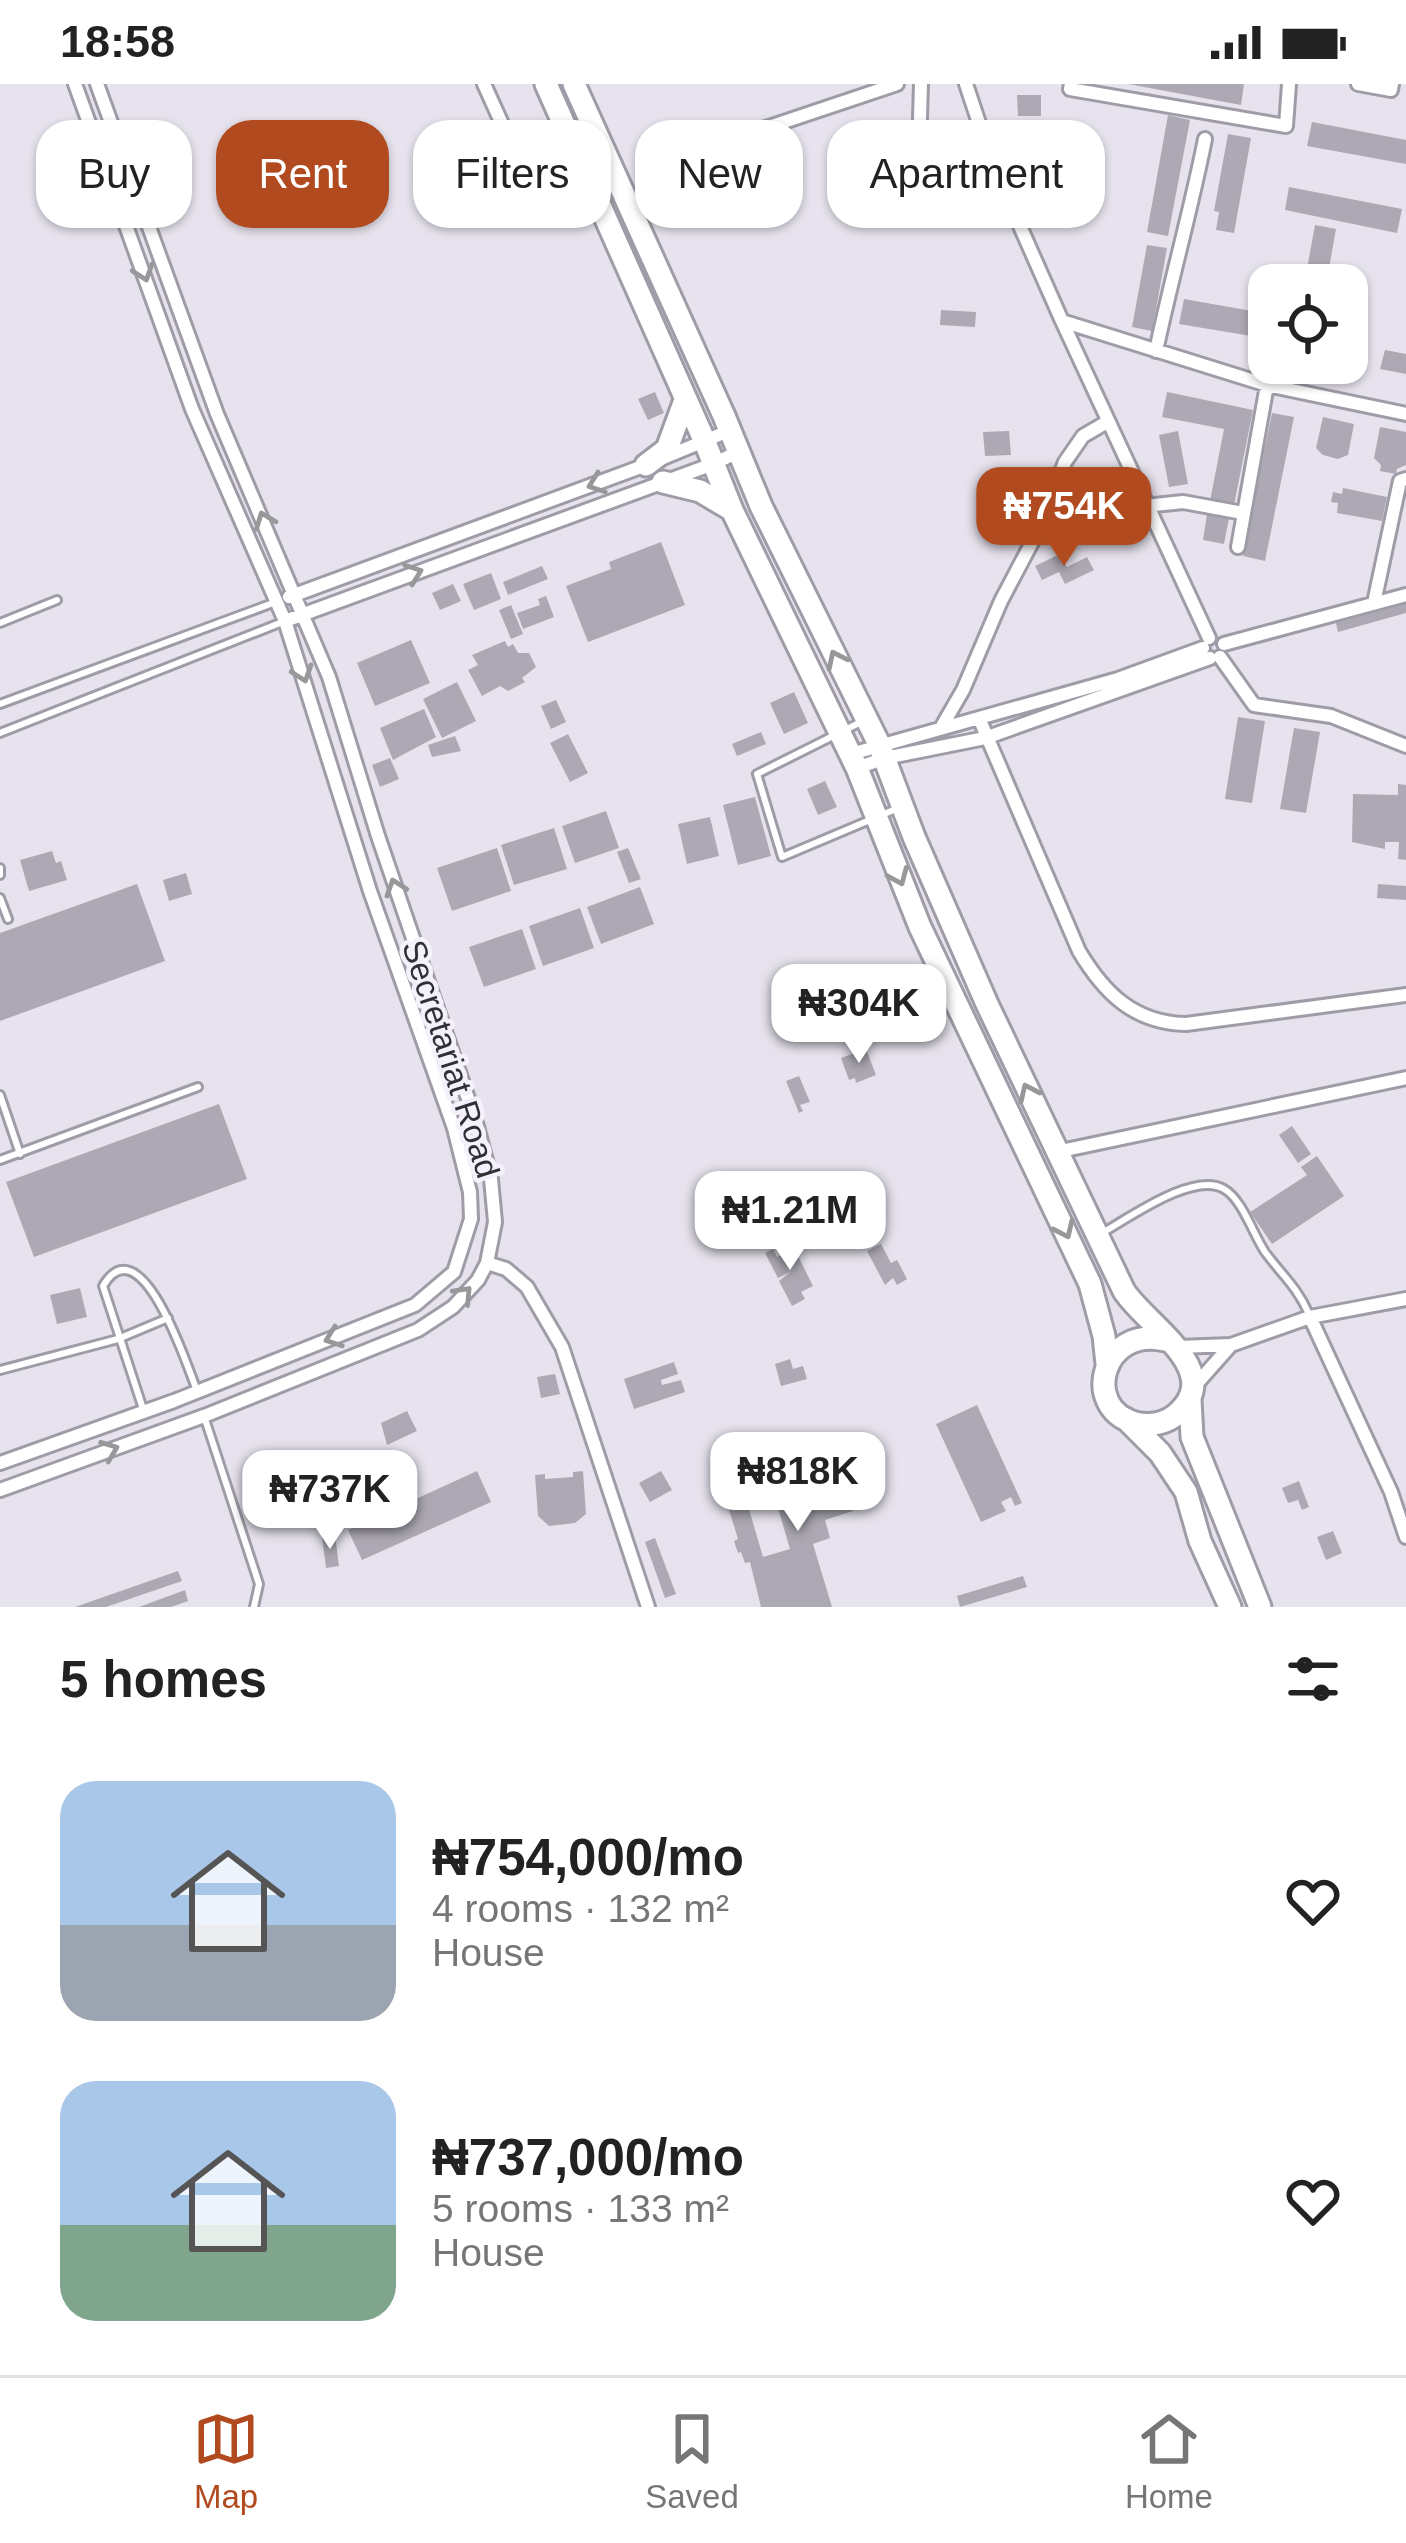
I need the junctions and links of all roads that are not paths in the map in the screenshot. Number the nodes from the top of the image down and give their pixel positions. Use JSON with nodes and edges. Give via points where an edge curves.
{"nodes":[{"id":1,"x":75,"y":84,"type":"edge"},
{"id":2,"x":97,"y":84,"type":"edge"},
{"id":3,"x":484,"y":84,"type":"edge"},
{"id":4,"x":546,"y":84,"type":"edge"},
{"id":5,"x":574,"y":84,"type":"edge"},
{"id":6,"x":897,"y":84,"type":"edge"},
{"id":7,"x":922,"y":84,"type":"edge"},
{"id":8,"x":966,"y":84,"type":"edge"},
{"id":9,"x":1072,"y":84,"type":"edge"},
{"id":10,"x":1289,"y":84,"type":"edge"},
{"id":11,"x":1358,"y":84,"type":"edge"},
{"id":12,"x":1392,"y":84,"type":"edge"},
{"id":13,"x":500,"y":120,"type":"edge"},
{"id":14,"x":562,"y":120,"type":"edge"},
{"id":15,"x":790,"y":120,"type":"edge"},
{"id":16,"x":920,"y":120,"type":"edge"},
{"id":17,"x":1205,"y":139,"type":"dead end"},
{"id":18,"x":610,"y":228,"type":"edge"},
{"id":19,"x":1061,"y":321,"type":"junction"},
{"id":20,"x":1156,"y":351,"type":"junction"},
{"id":21,"x":1267,"y":385,"type":"junction"},
{"id":22,"x":685,"y":400,"type":"junction"},
{"id":23,"x":1406,"y":414,"type":"edge"},
{"id":24,"x":1107,"y":422,"type":"junction"},
{"id":25,"x":730,"y":430,"type":"junction"},
{"id":26,"x":705,"y":442,"type":"junction"},
{"id":27,"x":740,"y":452,"type":"junction"},
{"id":28,"x":713,"y":464,"type":"junction"},
{"id":29,"x":646,"y":465,"type":"junction"},
{"id":30,"x":1406,"y":479,"type":"edge"},
{"id":31,"x":663,"y":482,"type":"junction"},
{"id":32,"x":1145,"y":506,"type":"junction"},
{"id":33,"x":732,"y":510,"type":"junction"},
{"id":34,"x":1243,"y":513,"type":"junction"},
{"id":35,"x":1238,"y":547,"type":"dead end"},
{"id":36,"x":1406,"y":595,"type":"edge"},
{"id":37,"x":292,"y":596,"type":"junction"},
{"id":38,"x":57,"y":600,"type":"dead end"},
{"id":39,"x":277,"y":602,"type":"junction"},
{"id":40,"x":1374,"y":604,"type":"junction"},
{"id":41,"x":304,"y":614,"type":"junction"},
{"id":42,"x":285,"y":621,"type":"junction"},
{"id":43,"x":0,"y":623,"type":"edge"},
{"id":44,"x":1213,"y":649,"type":"junction"},
{"id":45,"x":0,"y":704,"type":"edge"},
{"id":46,"x":980,"y":718,"type":"junction"},
{"id":47,"x":866,"y":720,"type":"junction"},
{"id":48,"x":941,"y":728,"type":"junction"},
{"id":49,"x":0,"y":733,"type":"edge"},
{"id":50,"x":841,"y":733,"type":"junction"},
{"id":51,"x":985,"y":738,"type":"junction"},
{"id":52,"x":1406,"y":746,"type":"edge"},
{"id":53,"x":883,"y":751,"type":"junction"},
{"id":54,"x":854,"y":761,"type":"junction"},
{"id":55,"x":903,"y":806,"type":"junction"},
{"id":56,"x":874,"y":818,"type":"junction"},
{"id":57,"x":0,"y":898,"type":"edge"},
{"id":58,"x":8,"y":919,"type":"dead end"},
{"id":59,"x":1406,"y":995,"type":"edge"},
{"id":60,"x":1406,"y":1078,"type":"edge"},
{"id":61,"x":198,"y":1087,"type":"dead end"},
{"id":62,"x":0,"y":1095,"type":"edge"},
{"id":63,"x":1056,"y":1152,"type":"junction"},
{"id":64,"x":20,"y":1154,"type":"junction"},
{"id":65,"x":0,"y":1160,"type":"edge"},
{"id":66,"x":1099,"y":1234,"type":"junction"},
{"id":67,"x":487,"y":1263,"type":"junction"},
{"id":68,"x":1406,"y":1299,"type":"edge"},
{"id":69,"x":168,"y":1317,"type":"junction"},
{"id":70,"x":1310,"y":1317,"type":"junction"},
{"id":71,"x":118,"y":1339,"type":"junction"},
{"id":72,"x":1171,"y":1343,"type":"junction"},
{"id":73,"x":1231,"y":1346,"type":"junction"},
{"id":74,"x":1107,"y":1364,"type":"junction"},
{"id":75,"x":0,"y":1370,"type":"edge"},
{"id":76,"x":197,"y":1391,"type":"junction"},
{"id":77,"x":1191,"y":1393,"type":"junction"},
{"id":78,"x":174,"y":1401,"type":"junction"},
{"id":79,"x":143,"y":1411,"type":"junction"},
{"id":80,"x":204,"y":1416,"type":"junction"},
{"id":81,"x":1126,"y":1419,"type":"junction"},
{"id":82,"x":181,"y":1424,"type":"junction"},
{"id":83,"x":0,"y":1463,"type":"edge"},
{"id":84,"x":0,"y":1490,"type":"edge"},
{"id":85,"x":1406,"y":1538,"type":"edge"},
{"id":86,"x":254,"y":1605,"type":"edge"},
{"id":87,"x":243,"y":1607,"type":"edge"},
{"id":88,"x":648,"y":1607,"type":"edge"},
{"id":89,"x":1230,"y":1607,"type":"edge"},
{"id":90,"x":1260,"y":1607,"type":"edge"}],
"edges":[{"from":1,"to":39,"type":"street","name":"Secretariat Road","one_way":true,"via":[[192,409]]},
{"from":37,"to":2,"type":"street","name":"Secretariat Road","one_way":true},
{"from":3,"to":13,"type":"street"},
{"from":4,"to":14,"type":"highway"},
{"from":5,"to":25,"type":"highway"},
{"from":6,"to":15,"type":"street"},
{"from":7,"to":16,"type":"street"},
{"from":8,"to":19,"type":"street"},
{"from":9,"to":10,"type":"street","via":[[1286,126]]},
{"from":11,"to":12,"type":"street"},
{"from":17,"to":20,"type":"street"},
{"from":18,"to":22,"type":"highway"},
{"from":19,"to":20,"type":"street"},
{"from":19,"to":24,"type":"street"},
{"from":20,"to":21,"type":"street"},
{"from":21,"to":23,"type":"street"},
{"from":21,"to":34,"type":"street"},
{"from":22,"to":26,"type":"highway"},
{"from":22,"to":29,"type":"highway","via":[[667,449]]},
{"from":24,"to":32,"type":"street"},
{"from":24,"to":48,"type":"street","via":[[1083,436],[1065,462]]},
{"from":25,"to":26,"type":"street"},
{"from":25,"to":27,"type":"highway"},
{"from":26,"to":28,"type":"highway"},
{"from":26,"to":29,"type":"street"},
{"from":27,"to":28,"type":"street"},
{"from":47,"to":27,"type":"highway","one_way":true},
{"from":28,"to":31,"type":"street"},
{"from":28,"to":33,"type":"highway"},
{"from":29,"to":37,"type":"street","one_way":true},
{"from":30,"to":40,"type":"street"},
{"from":31,"to":33,"type":"highway"},
{"from":41,"to":31,"type":"street","one_way":true},
{"from":32,"to":34,"type":"street","via":[[1183,502]]},
{"from":32,"to":44,"type":"street"},
{"from":33,"to":50,"type":"highway"},
{"from":34,"to":35,"type":"street"},
{"from":36,"to":40,"type":"street"},
{"from":37,"to":39,"type":"street"},
{"from":37,"to":41,"type":"street","name":"Secretariat Road"},
{"from":38,"to":43,"type":"lane"},
{"from":39,"to":42,"type":"street","name":"Secretariat Road"},
{"from":39,"to":45,"type":"lane"},
{"from":40,"to":44,"type":"street"},
{"from":41,"to":42,"type":"street"},
{"from":67,"to":41,"type":"street","name":"Secretariat Road","one_way":true,"via":[[495,1204],[484,1147]]},
{"from":42,"to":49,"type":"lane"},
{"from":42,"to":76,"type":"street","name":"Secretariat Road","one_way":true,"via":[[454,1128],[471,1219],[454,1272],[415,1305]]},
{"from":44,"to":46,"type":"street"},
{"from":44,"to":51,"type":"street"},
{"from":44,"to":52,"type":"street","via":[[1254,705],[1331,716]]},
{"from":46,"to":48,"type":"street"},
{"from":46,"to":51,"type":"street"},
{"from":47,"to":50,"type":"lane"},
{"from":47,"to":53,"type":"highway"},
{"from":48,"to":53,"type":"street"},
{"from":50,"to":54,"type":"highway"},
{"from":50,"to":56,"type":"lane","via":[[757,774],[782,857]]},
{"from":51,"to":53,"type":"street"},
{"from":51,"to":59,"type":"street","via":[[1079,951],[1098,982],[1131,1010],[1186,1024]]},
{"from":53,"to":54,"type":"street"},
{"from":53,"to":55,"type":"highway"},
{"from":54,"to":56,"type":"highway"},
{"from":55,"to":56,"type":"lane"},
{"from":63,"to":55,"type":"highway","one_way":true},
{"from":56,"to":74,"type":"highway","one_way":true,"via":[[1090,1284]]},
{"from":57,"to":58,"type":"lane"},
{"from":60,"to":63,"type":"street"},
{"from":61,"to":64,"type":"lane"},
{"from":62,"to":64,"type":"lane"},
{"from":63,"to":66,"type":"highway"},
{"from":64,"to":65,"type":"lane"},
{"from":66,"to":70,"type":"lane","via":[[1187,1187],[1227,1190]]},
{"from":66,"to":72,"type":"highway","via":[[1124,1292]]},
{"from":80,"to":67,"type":"street","one_way":true,"via":[[418,1330],[466,1294]]},
{"from":67,"to":88,"type":"street","via":[[527,1287],[562,1347]]},
{"from":68,"to":70,"type":"street"},
{"from":69,"to":71,"type":"lane"},
{"from":69,"to":71,"type":"lane","via":[[146,1283],[122,1271],[103,1286]]},
{"from":69,"to":76,"type":"lane"},
{"from":70,"to":73,"type":"street"},
{"from":70,"to":85,"type":"street"},
{"from":71,"to":75,"type":"lane"},
{"from":71,"to":79,"type":"lane"},
{"from":72,"to":73,"type":"street"},
{"from":72,"to":74,"type":"highway","via":[[1138,1338]]},
{"from":72,"to":77,"type":"highway","via":[[1188,1359]]},
{"from":73,"to":77,"type":"street"},
{"from":74,"to":81,"type":"highway","via":[[1109,1401]]},
{"from":76,"to":78,"type":"street","name":"Secretariat Road"},
{"from":77,"to":81,"type":"highway","via":[[1163,1423]]},
{"from":77,"to":90,"type":"highway","via":[[1192,1437]]},
{"from":78,"to":79,"type":"street","name":"Secretariat Road"},
{"from":78,"to":82,"type":"street"},
{"from":79,"to":83,"type":"street","name":"Secretariat Road"},
{"from":80,"to":82,"type":"street"},
{"from":80,"to":86,"type":"lane","via":[[259,1584]]},
{"from":81,"to":89,"type":"highway","via":[[1186,1492]]},
{"from":84,"to":82,"type":"street","one_way":true},
{"from":86,"to":87,"type":"lane"}]}
